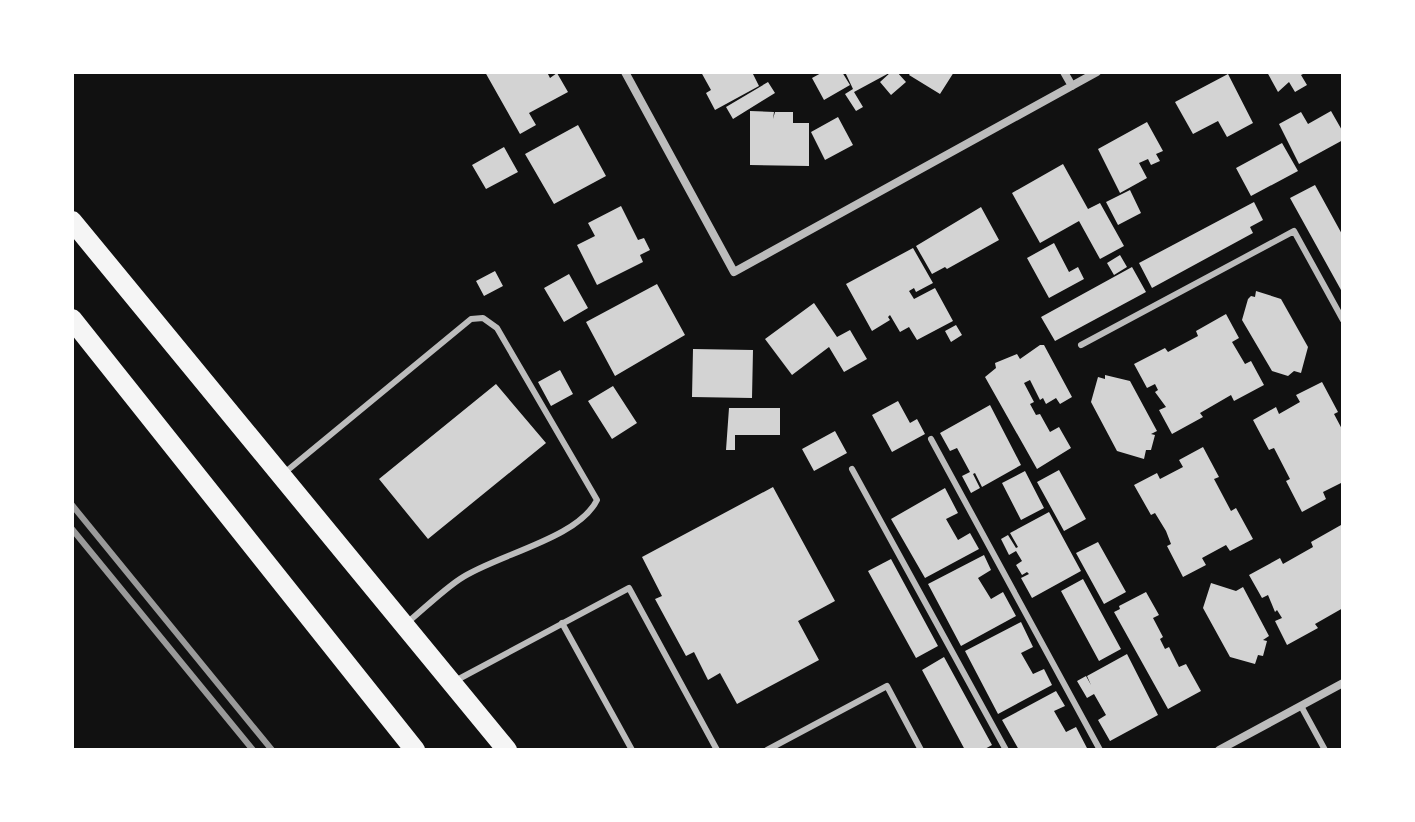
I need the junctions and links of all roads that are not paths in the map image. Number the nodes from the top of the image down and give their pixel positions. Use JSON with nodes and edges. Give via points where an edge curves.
{"nodes":[{"id":1,"x":625,"y":72,"type":"edge"},
{"id":2,"x":1064,"y":72,"type":"edge"},
{"id":3,"x":1097,"y":72,"type":"edge"},
{"id":4,"x":1072,"y":86,"type":"junction"},
{"id":5,"x":72,"y":221,"type":"edge"},
{"id":6,"x":72,"y":319,"type":"edge"},
{"id":7,"x":1343,"y":320,"type":"edge"},
{"id":8,"x":1081,"y":345,"type":"dead end"},
{"id":9,"x":931,"y":439,"type":"dead end"},
{"id":10,"x":852,"y":469,"type":"dead end"},
{"id":11,"x":280,"y":476,"type":"junction"},
{"id":12,"x":562,"y":623,"type":"junction"},
{"id":13,"x":404,"y":625,"type":"junction"},
{"id":14,"x":452,"y":683,"type":"junction"},
{"id":15,"x":1343,"y":683,"type":"edge"},
{"id":16,"x":1301,"y":706,"type":"junction"},
{"id":17,"x":415,"y":750,"type":"edge"},
{"id":18,"x":507,"y":750,"type":"edge"},
{"id":19,"x":632,"y":750,"type":"edge"},
{"id":20,"x":717,"y":750,"type":"edge"},
{"id":21,"x":767,"y":750,"type":"edge"},
{"id":22,"x":921,"y":750,"type":"edge"},
{"id":23,"x":1006,"y":750,"type":"edge"},
{"id":24,"x":1100,"y":750,"type":"edge"},
{"id":25,"x":1219,"y":750,"type":"edge"},
{"id":26,"x":1325,"y":750,"type":"edge"}],
"edges":[{"from":1,"to":4,"type":"street","via":[[734,272]]},
{"from":2,"to":4,"type":"street"},
{"from":3,"to":4,"type":"street"},
{"from":5,"to":11,"type":"main road"},
{"from":6,"to":17,"type":"main road"},
{"from":7,"to":8,"type":"lane","via":[[1294,231]]},
{"from":9,"to":24,"type":"lane"},
{"from":10,"to":23,"type":"lane"},
{"from":11,"to":13,"type":"main road"},
{"from":11,"to":13,"type":"lane","via":[[471,319],[483,318],[497,328],[597,500],[590,514],[462,578]]},
{"from":12,"to":14,"type":"lane"},
{"from":12,"to":19,"type":"lane"},
{"from":12,"to":20,"type":"lane","via":[[629,588]]},
{"from":13,"to":14,"type":"main road"},
{"from":14,"to":18,"type":"main road"},
{"from":15,"to":16,"type":"street"},
{"from":16,"to":25,"type":"street"},
{"from":16,"to":26,"type":"lane"},
{"from":21,"to":22,"type":"lane","via":[[887,686]]}]}
